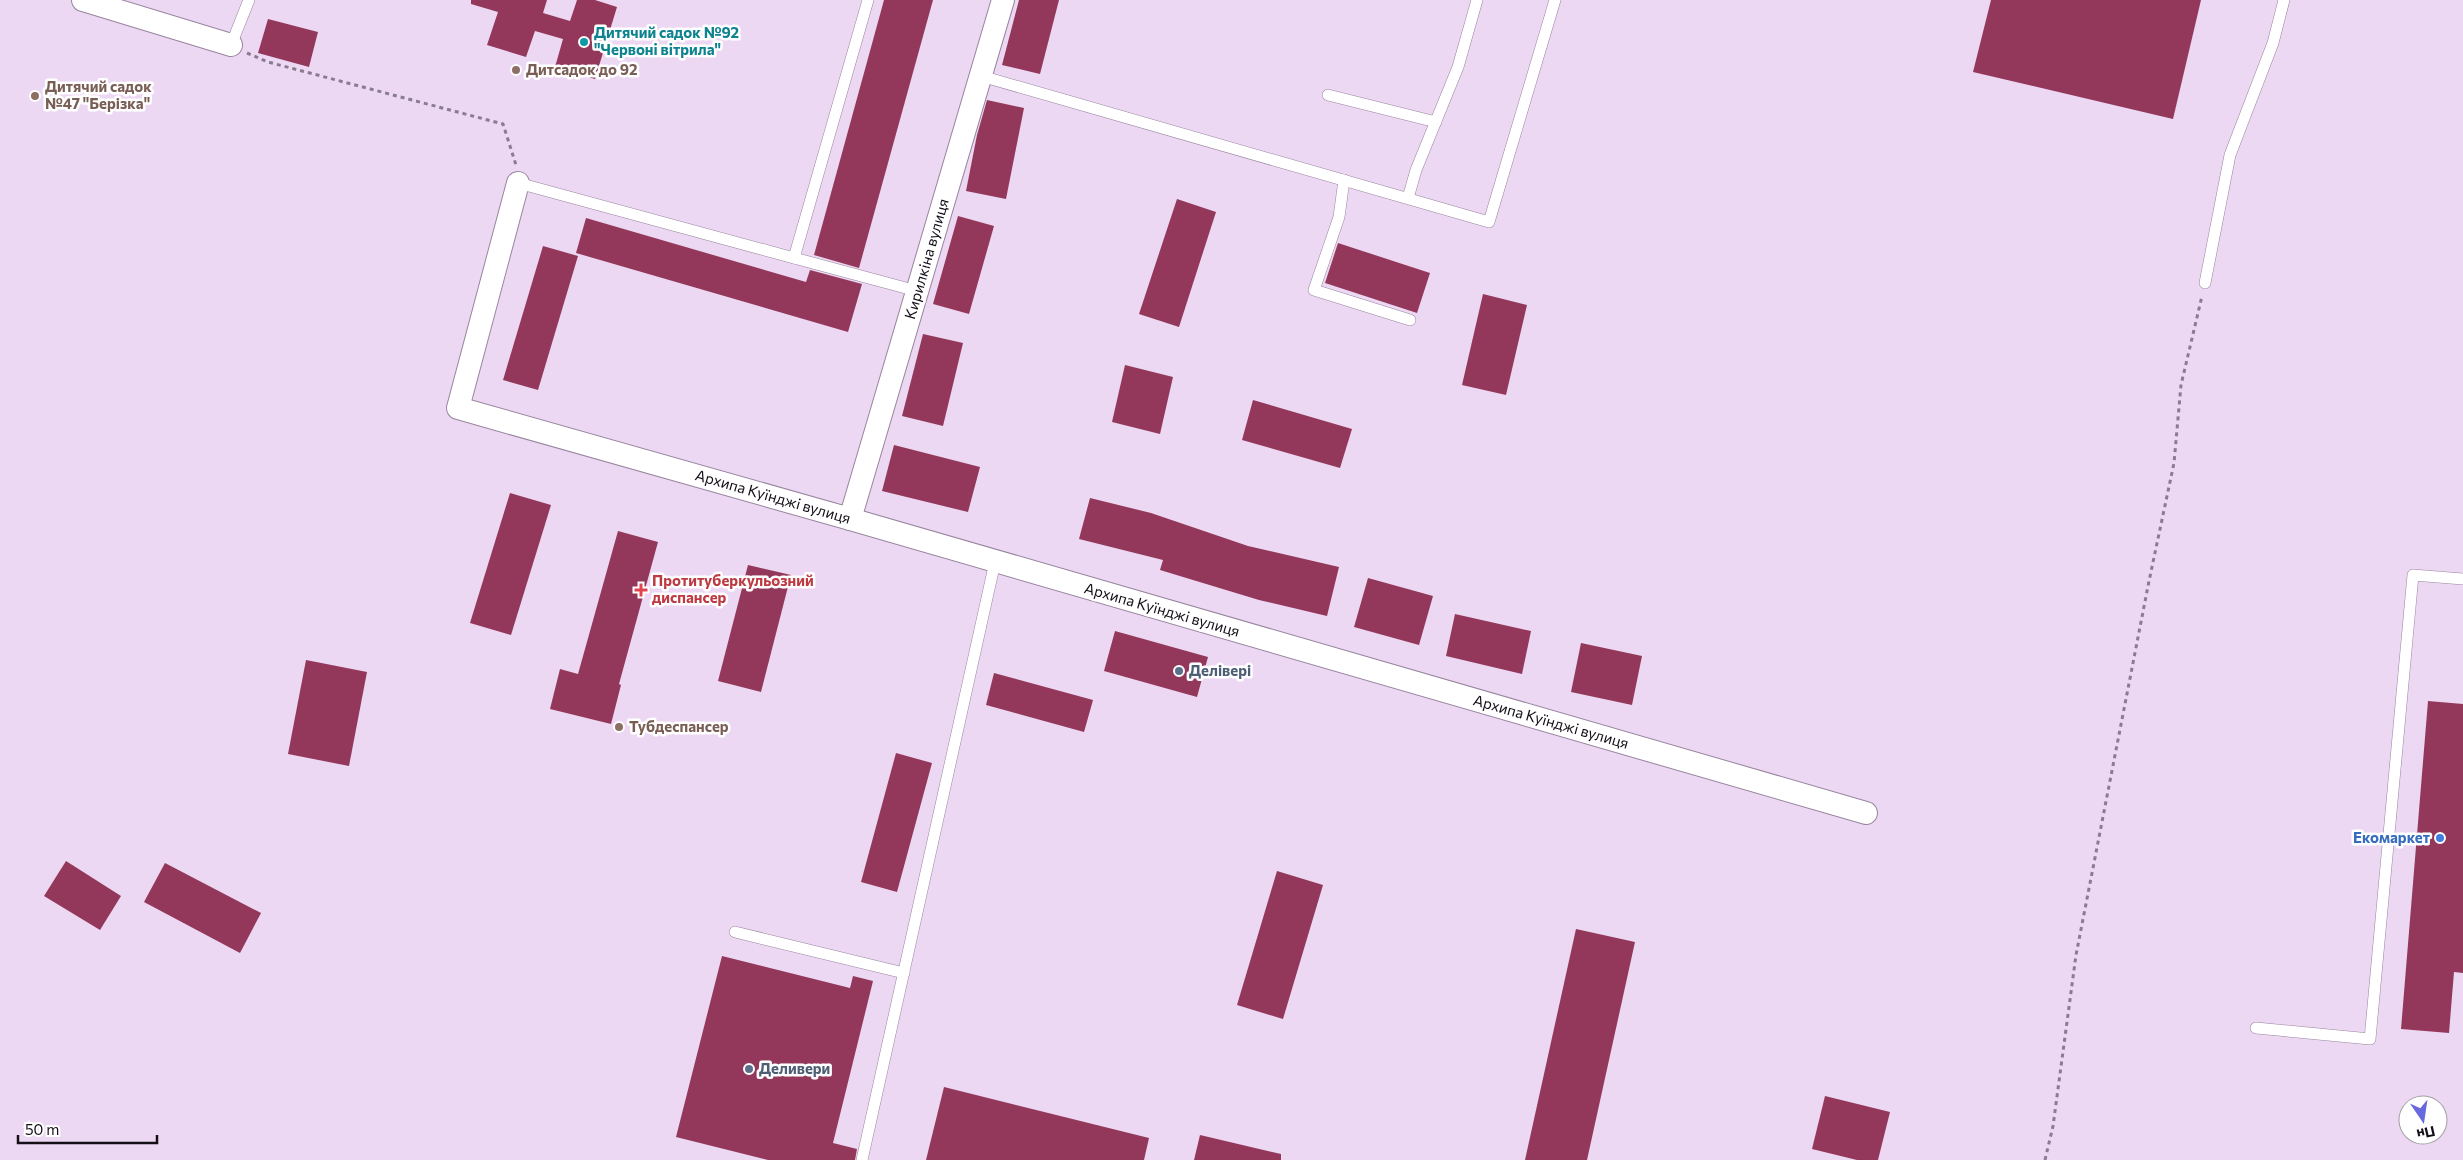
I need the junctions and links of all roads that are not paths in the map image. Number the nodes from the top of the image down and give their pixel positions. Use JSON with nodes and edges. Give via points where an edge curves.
{"nodes":[{"id":1,"x":84,"y":0,"type":"edge"},
{"id":2,"x":249,"y":0,"type":"edge"},
{"id":3,"x":868,"y":0,"type":"edge"},
{"id":4,"x":1003,"y":0,"type":"edge"},
{"id":5,"x":1478,"y":0,"type":"edge"},
{"id":6,"x":1555,"y":0,"type":"edge"},
{"id":7,"x":2284,"y":0,"type":"edge"},
{"id":8,"x":231,"y":45,"type":"joint"},
{"id":9,"x":981,"y":76,"type":"junction"},
{"id":10,"x":1328,"y":94,"type":"dead end"},
{"id":11,"x":1436,"y":122,"type":"junction"},
{"id":12,"x":1344,"y":180,"type":"junction"},
{"id":13,"x":518,"y":182,"type":"joint"},
{"id":14,"x":1408,"y":198,"type":"junction"},
{"id":15,"x":794,"y":258,"type":"junction"},
{"id":16,"x":2205,"y":283,"type":"road end"},
{"id":17,"x":917,"y":291,"type":"junction"},
{"id":18,"x":1410,"y":320,"type":"dead end"},
{"id":19,"x":850,"y":519,"type":"junction"},
{"id":20,"x":995,"y":562,"type":"junction"},
{"id":21,"x":2463,"y":580,"type":"edge"},
{"id":22,"x":1866,"y":813,"type":"dead end"},
{"id":23,"x":734,"y":932,"type":"dead end"},
{"id":24,"x":904,"y":973,"type":"junction"},
{"id":25,"x":2256,"y":1028,"type":"dead end"},
{"id":26,"x":862,"y":1160,"type":"edge"}],
"edges":[{"from":1,"to":8,"type":"street"},
{"from":2,"to":8,"type":"lane"},
{"from":3,"to":15,"type":"lane"},
{"from":4,"to":9,"type":"street","name":"Кирилкіна вулиця"},
{"from":5,"to":11,"type":"lane","via":[[1458,67]]},
{"from":6,"to":14,"type":"lane","via":[[1489,222]]},
{"from":7,"to":16,"type":"lane","via":[[2273,44],[2230,155]]},
{"from":9,"to":12,"type":"lane"},
{"from":9,"to":17,"type":"street","name":"Кирилкіна вулиця"},
{"from":10,"to":11,"type":"lane"},
{"from":11,"to":14,"type":"lane"},
{"from":12,"to":14,"type":"lane"},
{"from":12,"to":18,"type":"lane","via":[[1339,217],[1314,290]]},
{"from":13,"to":15,"type":"lane"},
{"from":13,"to":19,"type":"street","name":"Архипа Куїнджі вулиця","via":[[458,408]]},
{"from":15,"to":17,"type":"lane"},
{"from":17,"to":19,"type":"street","name":"Кирилкіна вулиця"},
{"from":19,"to":20,"type":"street","name":"Архипа Куїнджі вулиця"},
{"from":20,"to":22,"type":"street","name":"Архипа Куїнджі вулиця"},
{"from":20,"to":24,"type":"lane"},
{"from":21,"to":25,"type":"lane","via":[[2413,576],[2370,1039]]},
{"from":23,"to":24,"type":"lane"},
{"from":24,"to":26,"type":"lane"}]}
